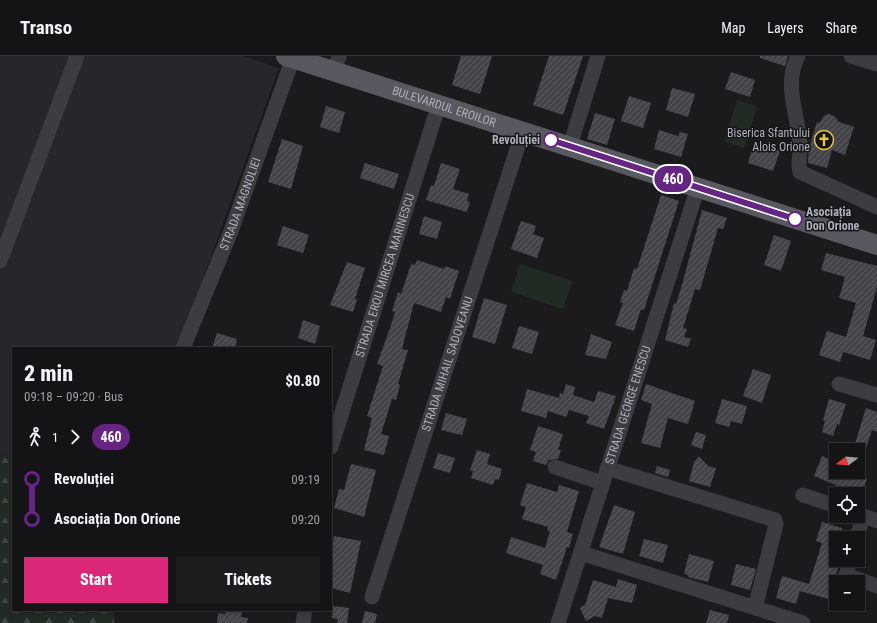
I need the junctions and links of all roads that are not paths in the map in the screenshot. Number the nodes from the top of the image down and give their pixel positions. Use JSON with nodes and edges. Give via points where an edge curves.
{"nodes":[{"id":1,"x":77,"y":56,"type":"edge"},
{"id":2,"x":598,"y":56,"type":"edge"},
{"id":3,"x":798,"y":56,"type":"edge"},
{"id":4,"x":851,"y":56,"type":"edge"},
{"id":5,"x":289,"y":57,"type":"edge"},
{"id":6,"x":336,"y":64,"type":"edge"},
{"id":7,"x":877,"y":64,"type":"edge"},
{"id":8,"x":439,"y":104,"type":"junction"},
{"id":9,"x":523,"y":131,"type":"junction"},
{"id":10,"x":570,"y":146,"type":"junction"},
{"id":11,"x":698,"y":188,"type":"junction"},
{"id":12,"x":877,"y":207,"type":"edge"},
{"id":13,"x":877,"y":245,"type":"edge"},
{"id":14,"x":0,"y":261,"type":"edge"},
{"id":15,"x":183,"y":347,"type":"edge"},
{"id":16,"x":839,"y":384,"type":"dead end"},
{"id":17,"x":877,"y":396,"type":"edge"},
{"id":18,"x":332,"y":444,"type":"edge"},
{"id":19,"x":555,"y":467,"type":"dead end"},
{"id":20,"x":607,"y":468,"type":"junction"},
{"id":21,"x":602,"y":483,"type":"junction"},
{"id":22,"x":803,"y":495,"type":"dead end"},
{"id":23,"x":829,"y":504,"type":"edge"},
{"id":24,"x":866,"y":517,"type":"edge"},
{"id":25,"x":859,"y":531,"type":"edge"},
{"id":26,"x":580,"y":553,"type":"junction"},
{"id":27,"x":865,"y":583,"type":"edge"},
{"id":28,"x":877,"y":586,"type":"edge"},
{"id":29,"x":372,"y":597,"type":"dead end"},
{"id":30,"x":755,"y":608,"type":"junction"},
{"id":31,"x":305,"y":611,"type":"edge"},
{"id":32,"x":303,"y":623,"type":"edge"},
{"id":33,"x":558,"y":623,"type":"edge"},
{"id":34,"x":803,"y":623,"type":"edge"}],
"edges":[{"from":1,"to":14,"type":"street"},
{"from":2,"to":10,"type":"street"},
{"from":3,"to":12,"type":"street","via":[[794,63],[791,83],[800,145],[800,172]]},
{"from":4,"to":7,"type":"street"},
{"from":5,"to":6,"type":"main road","name":"BULEVARDUL EROILOR"},
{"from":5,"to":15,"type":"street","name":"STRADA MAGNOLIEI","via":[[231,230]]},
{"from":6,"to":8,"type":"main road","name":"BULEVARDUL EROILOR"},
{"from":8,"to":9,"type":"main road","name":"BULEVARDUL EROILOR"},
{"from":8,"to":18,"type":"street","name":"STRADA EROU MIRCEA MARINESCU"},
{"from":9,"to":10,"type":"main road","name":"BULEVARDUL EROILOR"},
{"from":9,"to":29,"type":"street","name":"STRADA MIHAIL SADOVEANU"},
{"from":10,"to":11,"type":"main road","name":"BULEVARDUL EROILOR"},
{"from":11,"to":13,"type":"main road","name":"BULEVARDUL EROILOR"},
{"from":11,"to":20,"type":"street","name":"STRADA GEORGE ENESCU"},
{"from":16,"to":17,"type":"street"},
{"from":19,"to":21,"type":"street"},
{"from":20,"to":21,"type":"street","name":"STRADA GEORGE ENESCU"},
{"from":20,"to":30,"type":"street","via":[[775,520]]},
{"from":21,"to":26,"type":"street","name":"STRADA GEORGE ENESCU"},
{"from":22,"to":23,"type":"street"},
{"from":24,"to":25,"type":"street"},
{"from":26,"to":30,"type":"street"},
{"from":26,"to":33,"type":"street","name":"STRADA GEORGE ENESCU"},
{"from":27,"to":28,"type":"street"},
{"from":30,"to":34,"type":"street"},
{"from":31,"to":32,"type":"street"}]}
